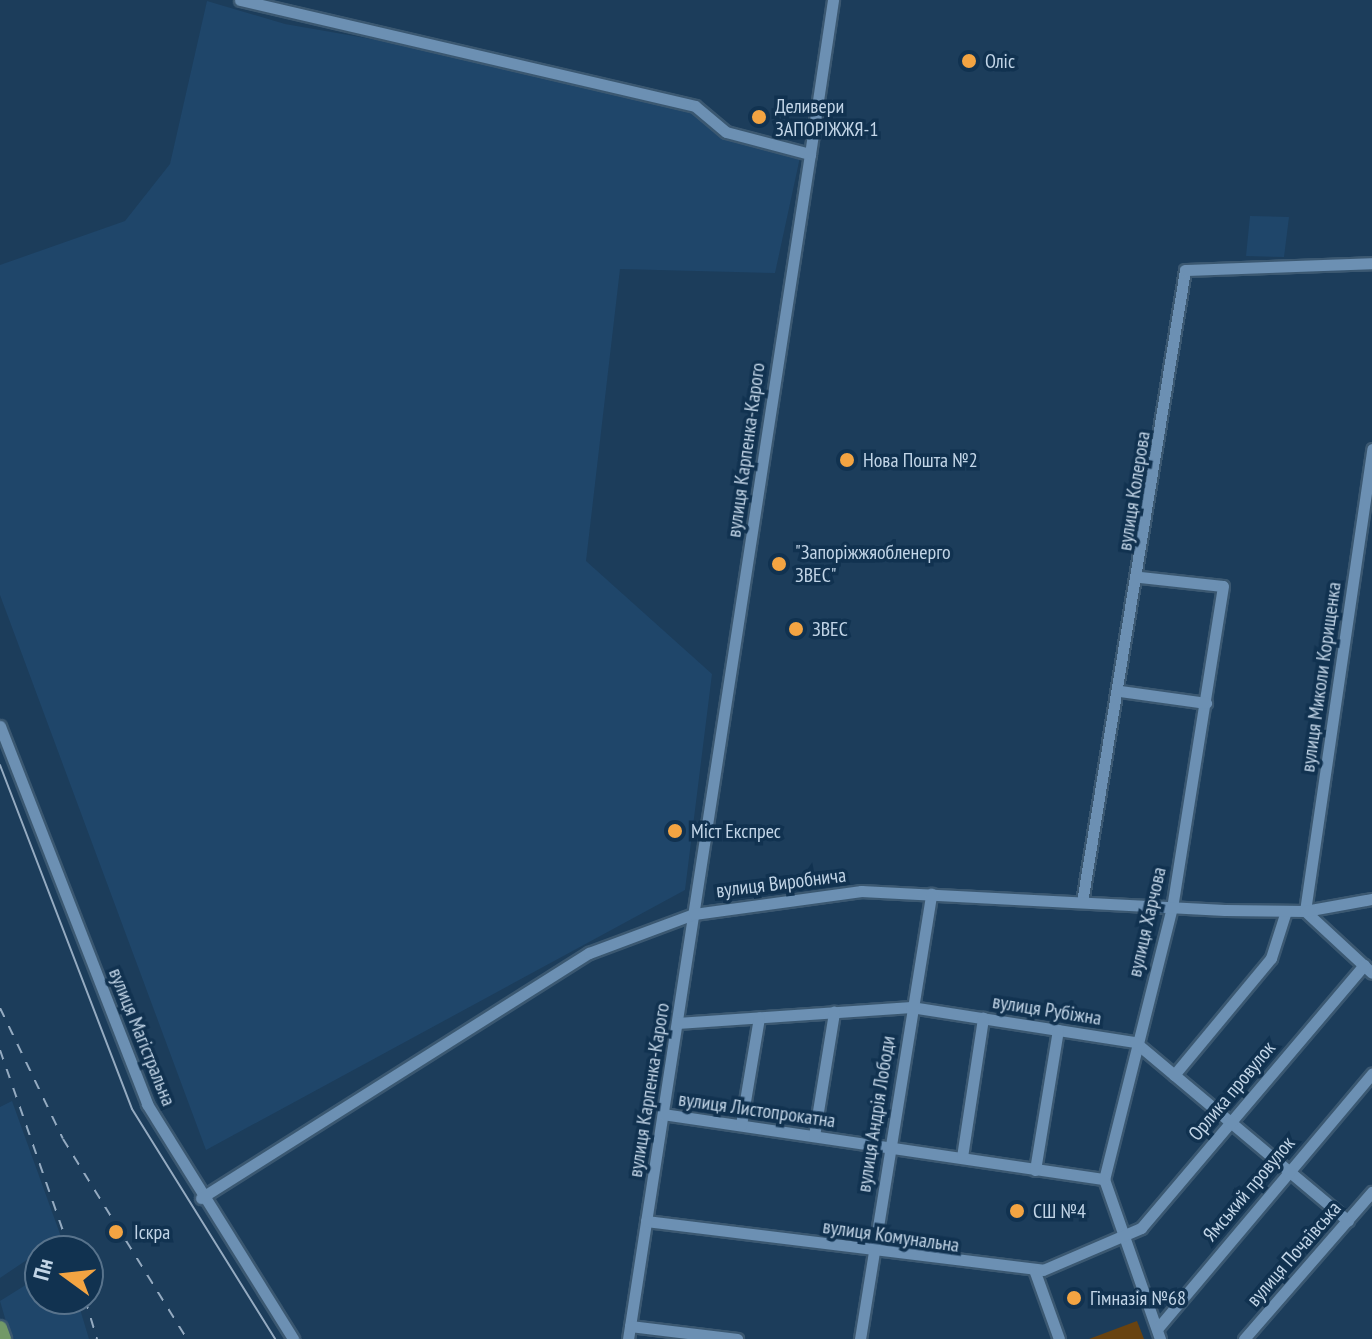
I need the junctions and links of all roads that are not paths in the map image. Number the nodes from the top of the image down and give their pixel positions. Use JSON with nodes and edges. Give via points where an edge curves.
{"nodes":[{"id":1,"x":240,"y":0,"type":"edge"},
{"id":2,"x":833,"y":0,"type":"edge"},
{"id":3,"x":810,"y":154,"type":"junction"},
{"id":4,"x":1372,"y":263,"type":"edge"},
{"id":5,"x":1372,"y":449,"type":"edge"},
{"id":6,"x":1140,"y":577,"type":"junction"},
{"id":7,"x":1120,"y":691,"type":"junction"},
{"id":8,"x":1206,"y":703,"type":"junction"},
{"id":9,"x":0,"y":726,"type":"edge"},
{"id":10,"x":931,"y":894,"type":"junction"},
{"id":11,"x":1372,"y":899,"type":"edge"},
{"id":12,"x":1082,"y":902,"type":"junction"},
{"id":13,"x":1172,"y":907,"type":"junction"},
{"id":14,"x":1286,"y":911,"type":"junction"},
{"id":15,"x":1305,"y":911,"type":"junction"},
{"id":16,"x":694,"y":914,"type":"junction"},
{"id":17,"x":1368,"y":969,"type":"edge"},
{"id":18,"x":911,"y":1007,"type":"junction"},
{"id":19,"x":834,"y":1012,"type":"junction"},
{"id":20,"x":759,"y":1017,"type":"junction"},
{"id":21,"x":983,"y":1018,"type":"junction"},
{"id":22,"x":677,"y":1023,"type":"junction"},
{"id":23,"x":1058,"y":1030,"type":"junction"},
{"id":24,"x":1135,"y":1042,"type":"junction"},
{"id":25,"x":1372,"y":1074,"type":"edge"},
{"id":26,"x":1174,"y":1075,"type":"junction"},
{"id":27,"x":663,"y":1114,"type":"junction"},
{"id":28,"x":1229,"y":1120,"type":"junction"},
{"id":29,"x":741,"y":1125,"type":"junction"},
{"id":30,"x":814,"y":1136,"type":"junction"},
{"id":31,"x":889,"y":1147,"type":"junction"},
{"id":32,"x":962,"y":1157,"type":"junction"},
{"id":33,"x":1288,"y":1169,"type":"junction"},
{"id":34,"x":1035,"y":1170,"type":"junction"},
{"id":35,"x":1104,"y":1179,"type":"junction"},
{"id":36,"x":1372,"y":1192,"type":"edge"},
{"id":37,"x":201,"y":1198,"type":"junction"},
{"id":38,"x":646,"y":1221,"type":"junction"},
{"id":39,"x":1348,"y":1221,"type":"junction"},
{"id":40,"x":1127,"y":1239,"type":"junction"},
{"id":41,"x":873,"y":1252,"type":"junction"},
{"id":42,"x":1035,"y":1272,"type":"junction"},
{"id":43,"x":630,"y":1326,"type":"junction"},
{"id":44,"x":0,"y":1328,"type":"edge"},
{"id":45,"x":1159,"y":1334,"type":"edge"},
{"id":46,"x":4,"y":1339,"type":"edge"},
{"id":47,"x":293,"y":1339,"type":"edge"},
{"id":48,"x":628,"y":1339,"type":"edge"},
{"id":49,"x":737,"y":1339,"type":"edge"},
{"id":50,"x":860,"y":1339,"type":"edge"},
{"id":51,"x":1059,"y":1339,"type":"edge"},
{"id":52,"x":1244,"y":1339,"type":"edge"}],
"edges":[{"from":1,"to":3,"type":"street","via":[[695,106],[726,132]]},
{"from":2,"to":3,"type":"street","name":"вулиця Карпенка-Карого"},
{"from":3,"to":16,"type":"street","name":"вулиця Карпенка-Карого"},
{"from":4,"to":6,"type":"street","name":"вулиця Колерова","via":[[1185,270]]},
{"from":5,"to":15,"type":"street","name":"вулиця Миколи Корищенка"},
{"from":6,"to":7,"type":"street","name":"вулиця Колерова"},
{"from":6,"to":8,"type":"street","name":"вулиця Харчова","via":[[1223,586]]},
{"from":7,"to":8,"type":"street"},
{"from":7,"to":12,"type":"street","name":"вулиця Колерова"},
{"from":8,"to":13,"type":"street","name":"вулиця Харчова"},
{"from":9,"to":37,"type":"street","name":"вулиця Магістральна","via":[[147,1104]]},
{"from":10,"to":12,"type":"street","name":"вулиця Виробнича"},
{"from":10,"to":16,"type":"street","name":"вулиця Виробнича","via":[[790,896]]},
{"from":10,"to":18,"type":"street","name":"вулиця Андрія Лободи"},
{"from":11,"to":15,"type":"street","name":"вулиця Виробнича"},
{"from":12,"to":13,"type":"street","name":"вулиця Виробнича"},
{"from":13,"to":14,"type":"street","name":"вулиця Виробнича"},
{"from":13,"to":24,"type":"street","name":"вулиця Харчова"},
{"from":14,"to":15,"type":"street","name":"вулиця Виробнича"},
{"from":14,"to":26,"type":"street","via":[[1271,958]]},
{"from":15,"to":17,"type":"street"},
{"from":16,"to":22,"type":"street","name":"вулиця Карпенка-Карого"},
{"from":16,"to":37,"type":"street","name":"вулиця Виробнича","via":[[611,942],[552,974]]},
{"from":17,"to":28,"type":"street","name":"Орлика провулок"},
{"from":18,"to":19,"type":"street","name":"вулиця Рубіжна"},
{"from":18,"to":21,"type":"street","name":"вулиця Рубіжна"},
{"from":18,"to":31,"type":"street","name":"вулиця Андрія Лободи"},
{"from":19,"to":20,"type":"street","name":"вулиця Рубіжна"},
{"from":19,"to":30,"type":"street"},
{"from":20,"to":22,"type":"street","name":"вулиця Рубіжна"},
{"from":20,"to":29,"type":"street"},
{"from":21,"to":23,"type":"street","name":"вулиця Рубіжна"},
{"from":21,"to":32,"type":"street"},
{"from":22,"to":27,"type":"street","name":"вулиця Карпенка-Карого"},
{"from":23,"to":24,"type":"street","name":"вулиця Рубіжна"},
{"from":23,"to":34,"type":"street"},
{"from":24,"to":26,"type":"street"},
{"from":24,"to":35,"type":"street","name":"вулиця Харчова"},
{"from":25,"to":33,"type":"street","name":"Ямський провулок"},
{"from":26,"to":28,"type":"street"},
{"from":27,"to":29,"type":"street","name":"вулиця Листопрокатна"},
{"from":27,"to":38,"type":"street","name":"вулиця Карпенка-Карого"},
{"from":28,"to":33,"type":"street"},
{"from":28,"to":40,"type":"street","name":"Орлика провулок"},
{"from":29,"to":30,"type":"street","name":"вулиця Листопрокатна"},
{"from":30,"to":31,"type":"street","name":"вулиця Листопрокатна"},
{"from":31,"to":32,"type":"street","name":"вулиця Листопрокатна"},
{"from":31,"to":41,"type":"street","name":"вулиця Андрія Лободи"},
{"from":32,"to":34,"type":"street","name":"вулиця Листопрокатна"},
{"from":33,"to":39,"type":"street"},
{"from":33,"to":45,"type":"street","name":"Ямський провулок"},
{"from":34,"to":35,"type":"street","name":"вулиця Листопрокатна"},
{"from":35,"to":40,"type":"street"},
{"from":36,"to":39,"type":"street","name":"вулиця Почаївська"},
{"from":37,"to":47,"type":"street","name":"вулиця Магістральна"},
{"from":38,"to":41,"type":"street","name":"вулиця Комунальна"},
{"from":38,"to":43,"type":"street","name":"вулиця Карпенка-Карого"},
{"from":39,"to":52,"type":"street","name":"вулиця Почаївська"},
{"from":40,"to":42,"type":"street","name":"вулиця Комунальна"},
{"from":40,"to":45,"type":"street"},
{"from":41,"to":42,"type":"street","name":"вулиця Комунальна"},
{"from":41,"to":50,"type":"street","name":"вулиця Андрія Лободи"},
{"from":42,"to":51,"type":"street"},
{"from":43,"to":48,"type":"street","name":"вулиця Карпенка-Карого"},
{"from":43,"to":49,"type":"street"},
{"from":44,"to":46,"type":"main road"}]}
